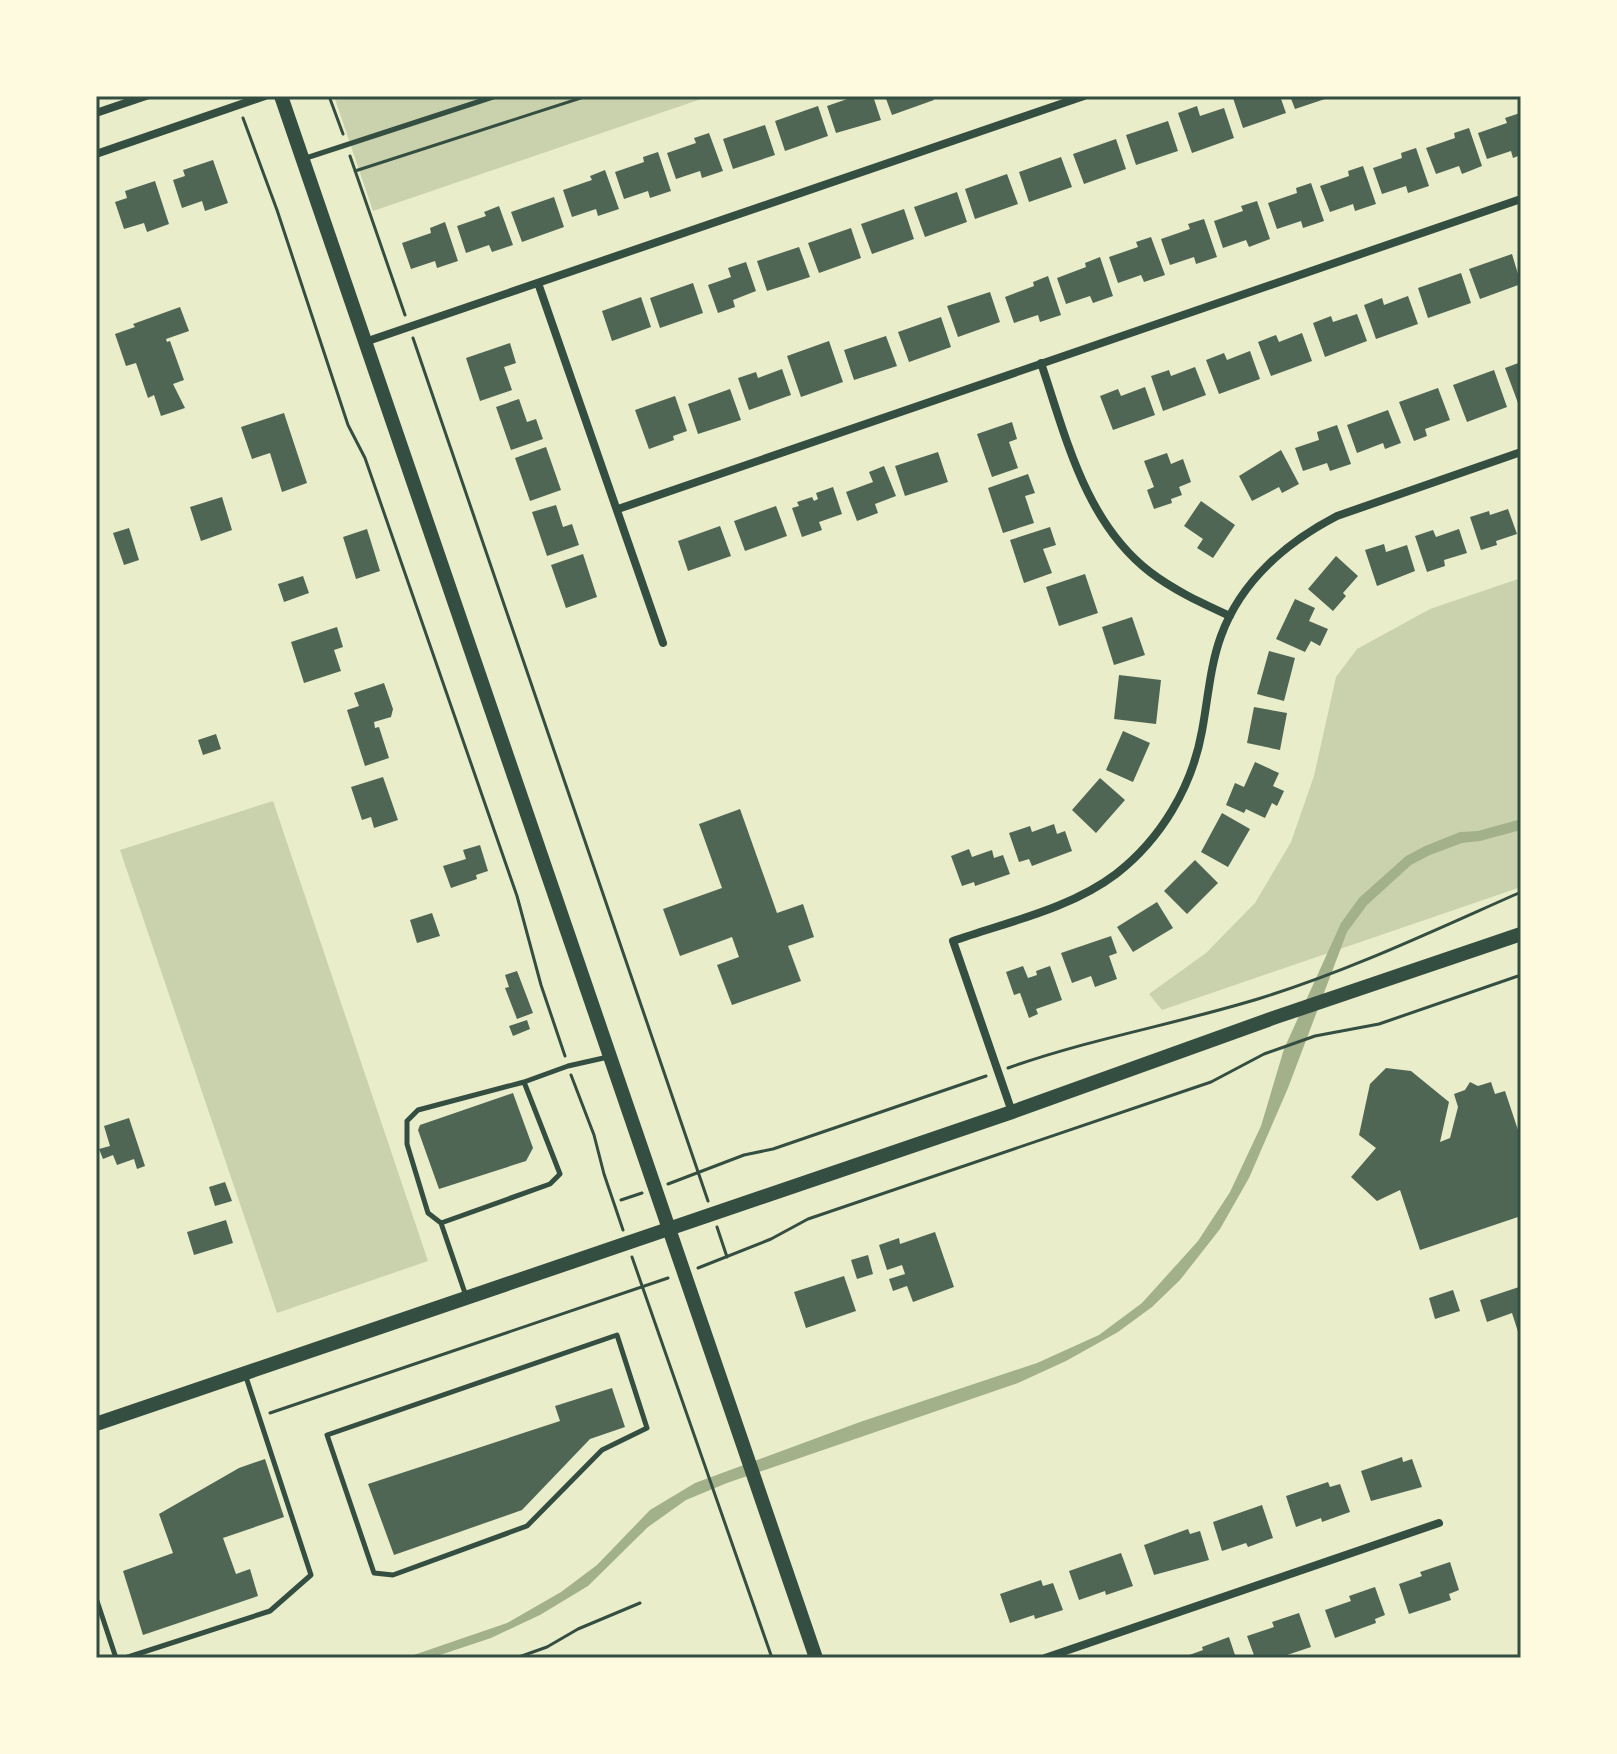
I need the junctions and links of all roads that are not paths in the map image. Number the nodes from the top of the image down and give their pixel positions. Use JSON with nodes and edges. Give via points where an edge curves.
{"nodes":[{"id":1,"x":146,"y":96,"type":"edge"},
{"id":2,"x":265,"y":96,"type":"edge"},
{"id":3,"x":281,"y":96,"type":"edge"},
{"id":4,"x":496,"y":96,"type":"edge"},
{"id":5,"x":1084,"y":96,"type":"edge"},
{"id":6,"x":96,"y":113,"type":"edge"},
{"id":7,"x":96,"y":154,"type":"edge"},
{"id":8,"x":302,"y":159,"type":"junction"},
{"id":9,"x":1521,"y":199,"type":"edge"},
{"id":10,"x":538,"y":283,"type":"junction"},
{"id":11,"x":364,"y":342,"type":"junction"},
{"id":12,"x":1041,"y":363,"type":"junction"},
{"id":13,"x":1521,"y":452,"type":"edge"},
{"id":14,"x":618,"y":509,"type":"junction"},
{"id":15,"x":1230,"y":616,"type":"junction"},
{"id":16,"x":663,"y":643,"type":"dead end"},
{"id":17,"x":1521,"y":934,"type":"edge"},
{"id":18,"x":609,"y":1057,"type":"junction"},
{"id":19,"x":524,"y":1082,"type":"junction"},
{"id":20,"x":1012,"y":1112,"type":"junction"},
{"id":21,"x":441,"y":1223,"type":"junction"},
{"id":22,"x":670,"y":1230,"type":"junction"},
{"id":23,"x":467,"y":1298,"type":"junction"},
{"id":24,"x":245,"y":1374,"type":"junction"},
{"id":25,"x":96,"y":1424,"type":"edge"},
{"id":26,"x":647,"y":1428,"type":"joint"},
{"id":27,"x":1439,"y":1523,"type":"dead end"},
{"id":28,"x":96,"y":1598,"type":"edge"},
{"id":29,"x":116,"y":1658,"type":"edge"},
{"id":30,"x":125,"y":1658,"type":"edge"},
{"id":31,"x":816,"y":1658,"type":"edge"},
{"id":32,"x":1045,"y":1658,"type":"edge"}],
"edges":[{"from":1,"to":6,"type":"street"},
{"from":2,"to":7,"type":"street"},
{"from":3,"to":8,"type":"main road"},
{"from":4,"to":8,"type":"lane"},
{"from":5,"to":10,"type":"street"},
{"from":8,"to":11,"type":"main road"},
{"from":9,"to":12,"type":"street"},
{"from":10,"to":11,"type":"street"},
{"from":10,"to":14,"type":"street"},
{"from":11,"to":18,"type":"main road"},
{"from":12,"to":14,"type":"street"},
{"from":12,"to":15,"type":"street","via":[[1081,480],[1108,528],[1149,571]]},
{"from":13,"to":15,"type":"street","via":[[1362,506],[1314,529],[1254,579]]},
{"from":14,"to":16,"type":"street"},
{"from":15,"to":20,"type":"street","via":[[1213,661],[1189,777],[1153,838],[1117,873],[1078,897],[953,941]]},
{"from":17,"to":20,"type":"main road"},
{"from":18,"to":19,"type":"lane"},
{"from":18,"to":22,"type":"main road"},
{"from":19,"to":21,"type":"lane","via":[[560,1174],[550,1184]]},
{"from":19,"to":21,"type":"lane","via":[[418,1110],[407,1121],[407,1144],[428,1213]]},
{"from":20,"to":22,"type":"main road"},
{"from":21,"to":23,"type":"lane"},
{"from":22,"to":23,"type":"main road"},
{"from":22,"to":31,"type":"main road"},
{"from":23,"to":24,"type":"main road"},
{"from":24,"to":25,"type":"main road"},
{"from":24,"to":30,"type":"lane","via":[[311,1575],[270,1611]]},
{"from":26,"to":26,"type":"lane","via":[[617,1335],[327,1435],[374,1573],[393,1575],[527,1526],[602,1450]]},
{"from":27,"to":32,"type":"street"},
{"from":28,"to":29,"type":"lane"}]}
